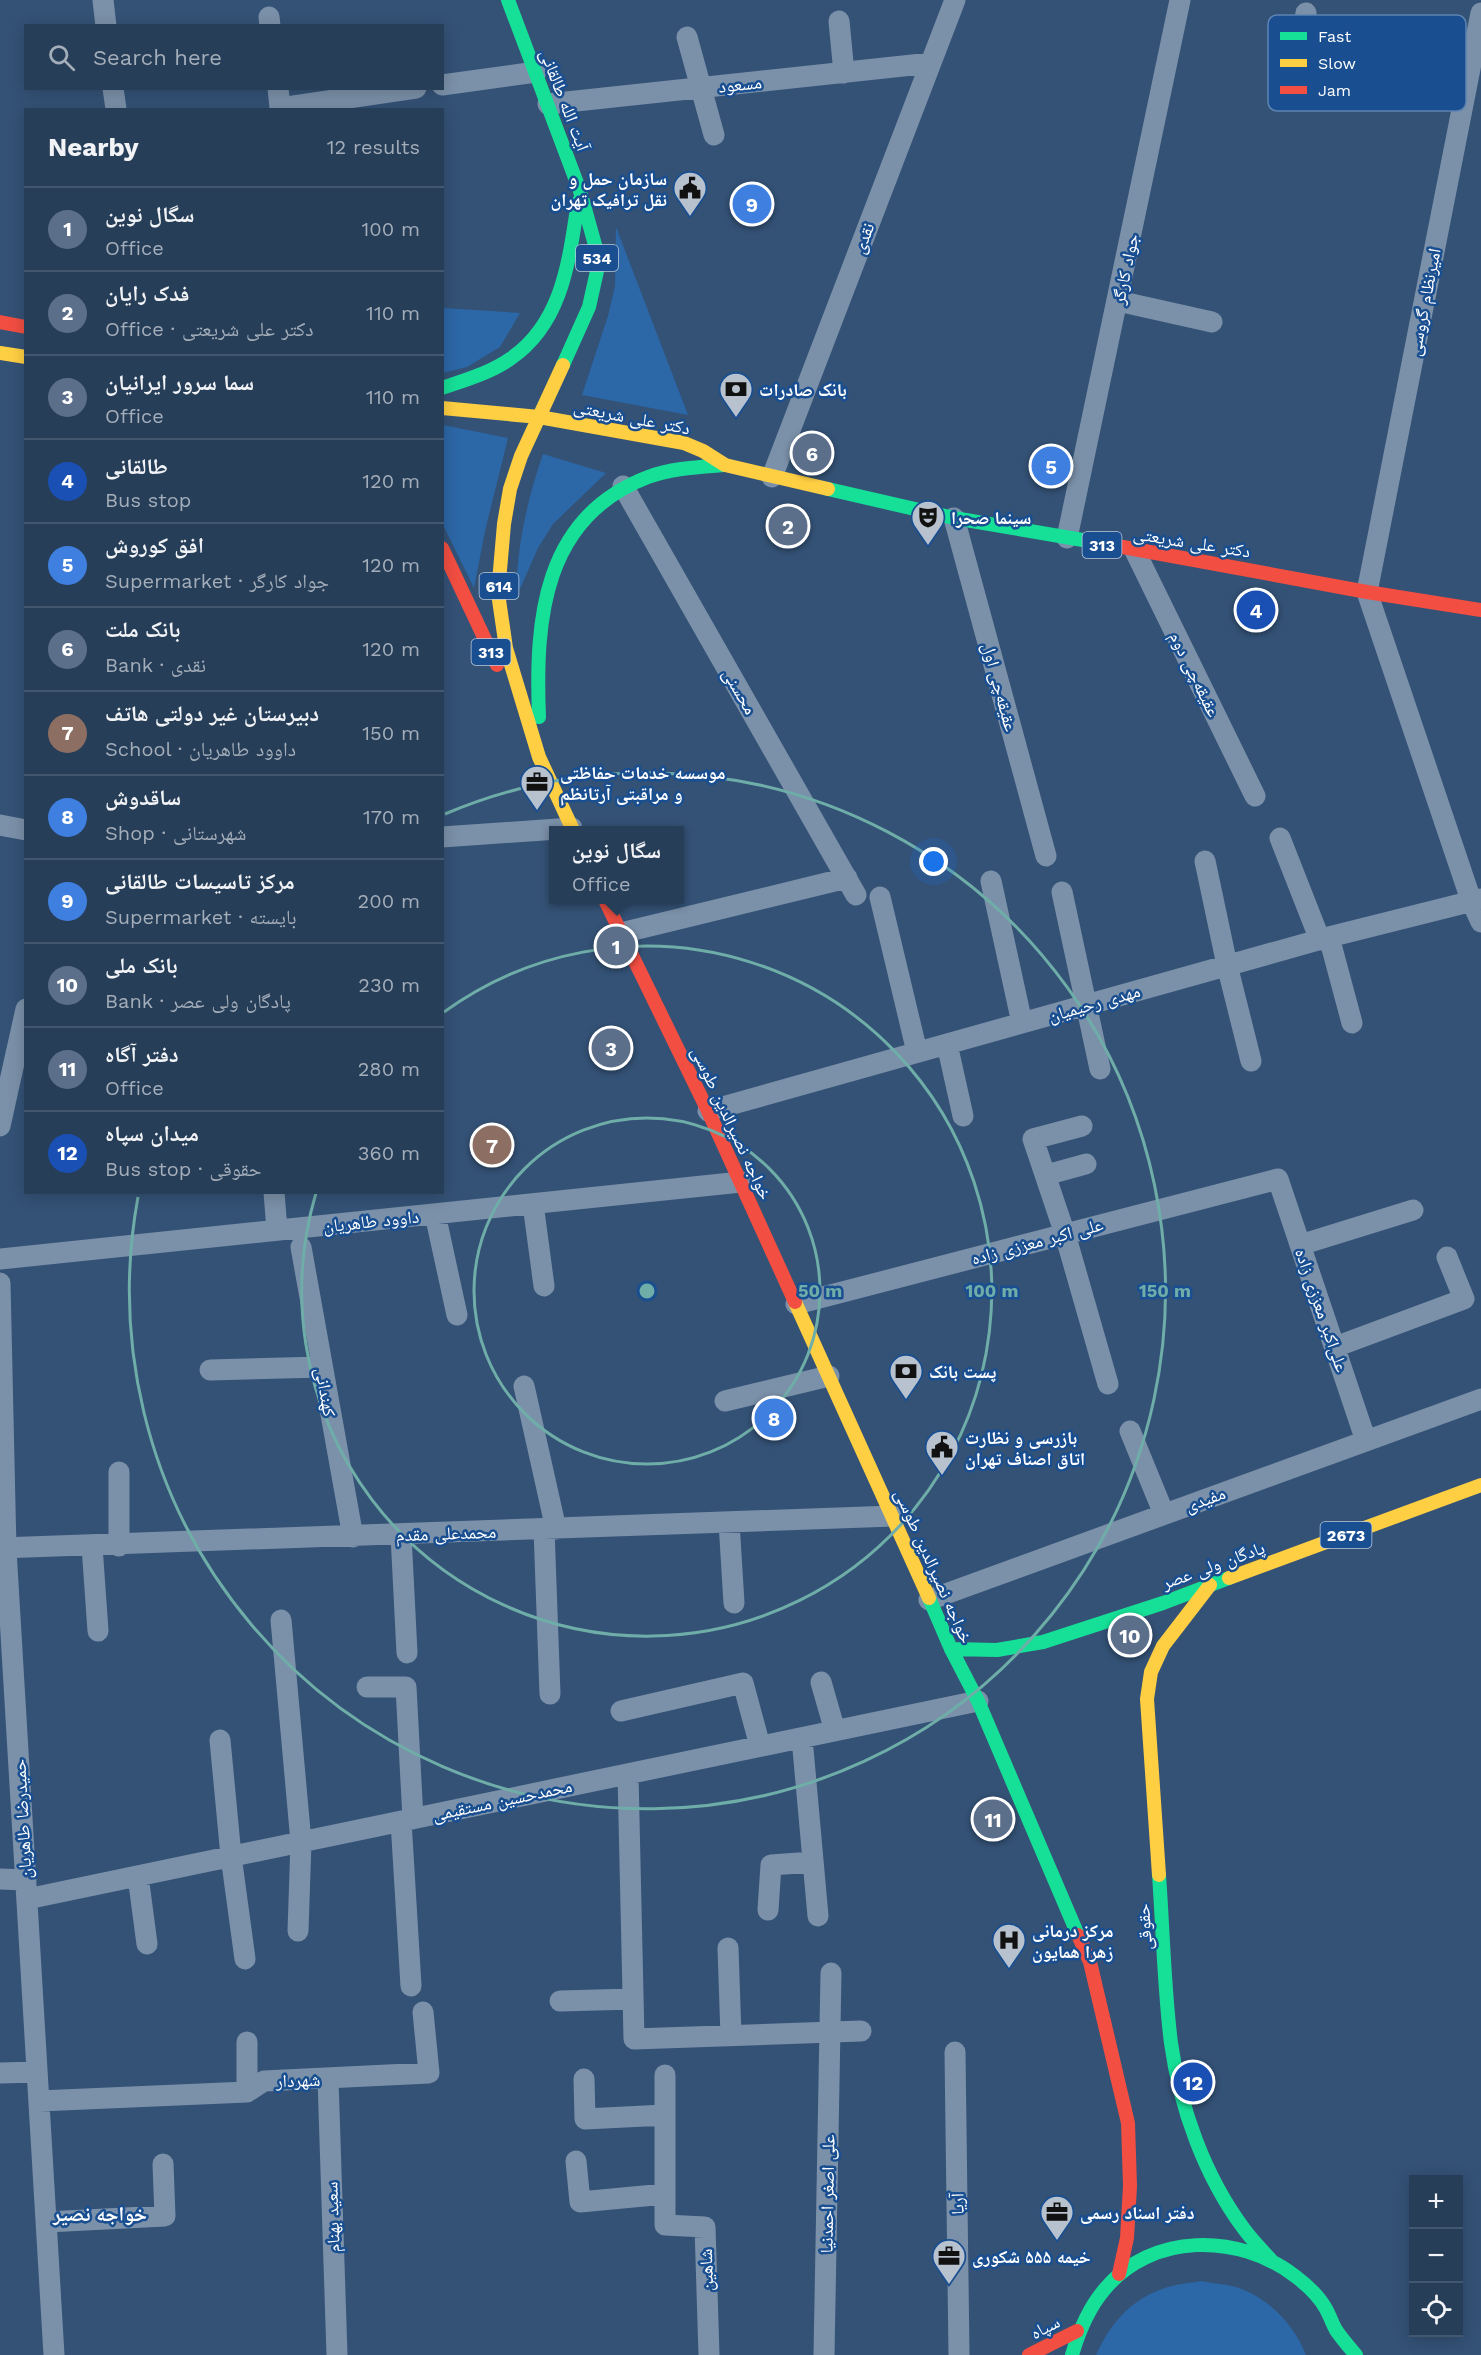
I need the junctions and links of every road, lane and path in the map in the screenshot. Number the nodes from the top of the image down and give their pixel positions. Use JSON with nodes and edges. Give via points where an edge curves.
{"nodes":[{"id":1,"x":103,"y":0,"type":"edge"},
{"id":2,"x":508,"y":0,"type":"edge"},
{"id":3,"x":956,"y":0,"type":"edge"},
{"id":4,"x":1180,"y":0,"type":"edge"},
{"id":5,"x":1481,"y":13,"type":"edge"},
{"id":6,"x":838,"y":21,"type":"dead end"},
{"id":7,"x":106,"y":24,"type":"edge"},
{"id":8,"x":687,"y":37,"type":"dead end"},
{"id":9,"x":931,"y":63,"type":"junction"},
{"id":10,"x":536,"y":72,"type":"junction"},
{"id":11,"x":844,"y":73,"type":"junction"},
{"id":12,"x":444,"y":85,"type":"edge"},
{"id":13,"x":702,"y":88,"type":"junction"},
{"id":14,"x":1466,"y":89,"type":"edge"},
{"id":15,"x":113,"y":90,"type":"edge"},
{"id":16,"x":278,"y":90,"type":"edge"},
{"id":17,"x":404,"y":90,"type":"edge"},
{"id":18,"x":548,"y":104,"type":"junction"},
{"id":19,"x":116,"y":108,"type":"edge"},
{"id":20,"x":280,"y":108,"type":"edge"},
{"id":21,"x":295,"y":108,"type":"edge"},
{"id":22,"x":1462,"y":111,"type":"edge"},
{"id":23,"x":714,"y":135,"type":"dead end"},
{"id":24,"x":580,"y":191,"type":"junction"},
{"id":25,"x":1118,"y":301,"type":"junction"},
{"id":26,"x":0,"y":322,"type":"edge"},
{"id":27,"x":1212,"y":322,"type":"dead end"},
{"id":28,"x":24,"y":327,"type":"edge"},
{"id":29,"x":0,"y":352,"type":"edge"},
{"id":30,"x":24,"y":357,"type":"edge"},
{"id":31,"x":444,"y":387,"type":"edge"},
{"id":32,"x":444,"y":408,"type":"edge"},
{"id":33,"x":539,"y":417,"type":"junction"},
{"id":34,"x":725,"y":465,"type":"junction"},
{"id":35,"x":772,"y":477,"type":"junction"},
{"id":36,"x":623,"y":486,"type":"junction"},
{"id":37,"x":954,"y":518,"type":"junction"},
{"id":38,"x":1067,"y":538,"type":"junction"},
{"id":39,"x":1135,"y":551,"type":"junction"},
{"id":40,"x":444,"y":552,"type":"edge"},
{"id":41,"x":1367,"y":592,"type":"junction"},
{"id":42,"x":1481,"y":610,"type":"edge"},
{"id":43,"x":539,"y":756,"type":"junction"},
{"id":44,"x":1255,"y":796,"type":"dead end"},
{"id":45,"x":0,"y":825,"type":"edge"},
{"id":46,"x":572,"y":826,"type":"edge"},
{"id":47,"x":24,"y":830,"type":"edge"},
{"id":48,"x":549,"y":830,"type":"edge"},
{"id":49,"x":444,"y":837,"type":"edge"},
{"id":50,"x":1280,"y":838,"type":"dead end"},
{"id":51,"x":1046,"y":856,"type":"dead end"},
{"id":52,"x":1205,"y":861,"type":"dead end"},
{"id":53,"x":991,"y":881,"type":"dead end"},
{"id":54,"x":1062,"y":892,"type":"dead end"},
{"id":55,"x":880,"y":897,"type":"dead end"},
{"id":56,"x":1476,"y":900,"type":"edge"},
{"id":57,"x":607,"y":904,"type":"edge"},
{"id":58,"x":1481,"y":922,"type":"edge"},
{"id":59,"x":621,"y":933,"type":"junction"},
{"id":60,"x":1324,"y":938,"type":"junction"},
{"id":61,"x":1227,"y":965,"type":"junction"},
{"id":62,"x":1086,"y":1005,"type":"junction"},
{"id":63,"x":24,"y":1018,"type":"edge"},
{"id":64,"x":1022,"y":1023,"type":"junction"},
{"id":65,"x":1352,"y":1023,"type":"dead end"},
{"id":66,"x":947,"y":1044,"type":"junction"},
{"id":67,"x":918,"y":1052,"type":"junction"},
{"id":68,"x":1251,"y":1061,"type":"dead end"},
{"id":69,"x":1100,"y":1069,"type":"dead end"},
{"id":70,"x":708,"y":1111,"type":"junction"},
{"id":71,"x":963,"y":1116,"type":"dead end"},
{"id":72,"x":0,"y":1126,"type":"edge"},
{"id":73,"x":1082,"y":1126,"type":"dead end"},
{"id":74,"x":1086,"y":1164,"type":"dead end"},
{"id":75,"x":1046,"y":1175,"type":"junction"},
{"id":76,"x":1278,"y":1179,"type":"joint"},
{"id":77,"x":741,"y":1182,"type":"junction"},
{"id":78,"x":274,"y":1194,"type":"edge"},
{"id":79,"x":533,"y":1204,"type":"junction"},
{"id":80,"x":1413,"y":1210,"type":"dead end"},
{"id":81,"x":435,"y":1214,"type":"junction"},
{"id":82,"x":277,"y":1230,"type":"junction"},
{"id":83,"x":1065,"y":1234,"type":"junction"},
{"id":84,"x":1300,"y":1245,"type":"junction"},
{"id":85,"x":301,"y":1247,"type":"dead end"},
{"id":86,"x":1447,"y":1257,"type":"dead end"},
{"id":87,"x":0,"y":1259,"type":"edge"},
{"id":88,"x":0,"y":1282,"type":"edge"},
{"id":89,"x":544,"y":1286,"type":"dead end"},
{"id":90,"x":796,"y":1304,"type":"junction"},
{"id":91,"x":456,"y":1315,"type":"dead end"},
{"id":92,"x":1335,"y":1347,"type":"junction"},
{"id":93,"x":322,"y":1367,"type":"junction"},
{"id":94,"x":210,"y":1370,"type":"dead end"},
{"id":95,"x":829,"y":1376,"type":"junction"},
{"id":96,"x":1108,"y":1384,"type":"dead end"},
{"id":97,"x":524,"y":1386,"type":"dead end"},
{"id":98,"x":1481,"y":1399,"type":"edge"},
{"id":99,"x":725,"y":1401,"type":"dead end"},
{"id":100,"x":1130,"y":1431,"type":"dead end"},
{"id":101,"x":1366,"y":1441,"type":"junction"},
{"id":102,"x":119,"y":1472,"type":"dead end"},
{"id":103,"x":1481,"y":1485,"type":"edge"},
{"id":104,"x":1164,"y":1514,"type":"junction"},
{"id":105,"x":893,"y":1516,"type":"junction"},
{"id":106,"x":729,"y":1522,"type":"junction"},
{"id":107,"x":550,"y":1529,"type":"junction"},
{"id":108,"x":401,"y":1535,"type":"junction"},
{"id":109,"x":353,"y":1537,"type":"junction"},
{"id":110,"x":92,"y":1546,"type":"junction"},
{"id":111,"x":119,"y":1546,"type":"junction"},
{"id":112,"x":3,"y":1549,"type":"edge"},
{"id":113,"x":1210,"y":1586,"type":"junction"},
{"id":114,"x":929,"y":1600,"type":"junction"},
{"id":115,"x":734,"y":1603,"type":"dead end"},
{"id":116,"x":281,"y":1620,"type":"dead end"},
{"id":117,"x":98,"y":1631,"type":"dead end"},
{"id":118,"x":951,"y":1649,"type":"junction"},
{"id":119,"x":407,"y":1653,"type":"dead end"},
{"id":120,"x":821,"y":1682,"type":"dead end"},
{"id":121,"x":368,"y":1687,"type":"dead end"},
{"id":122,"x":550,"y":1694,"type":"dead end"},
{"id":123,"x":8,"y":1700,"type":"edge"},
{"id":124,"x":978,"y":1701,"type":"junction"},
{"id":125,"x":621,"y":1711,"type":"dead end"},
{"id":126,"x":835,"y":1731,"type":"junction"},
{"id":127,"x":802,"y":1738,"type":"junction"},
{"id":128,"x":220,"y":1740,"type":"dead end"},
{"id":129,"x":760,"y":1746,"type":"junction"},
{"id":130,"x":628,"y":1774,"type":"junction"},
{"id":131,"x":407,"y":1820,"type":"junction"},
{"id":132,"x":301,"y":1842,"type":"junction"},
{"id":133,"x":231,"y":1856,"type":"junction"},
{"id":134,"x":813,"y":1862,"type":"junction"},
{"id":135,"x":138,"y":1876,"type":"junction"},
{"id":136,"x":0,"y":1879,"type":"edge"},
{"id":137,"x":26,"y":1889,"type":"junction"},
{"id":138,"x":768,"y":1910,"type":"dead end"},
{"id":139,"x":818,"y":1916,"type":"dead end"},
{"id":140,"x":298,"y":1932,"type":"dead end"},
{"id":141,"x":147,"y":1944,"type":"dead end"},
{"id":142,"x":728,"y":1948,"type":"dead end"},
{"id":143,"x":245,"y":1959,"type":"dead end"},
{"id":144,"x":831,"y":1973,"type":"dead end"},
{"id":145,"x":411,"y":1986,"type":"dead end"},
{"id":146,"x":633,"y":2000,"type":"junction"},
{"id":147,"x":560,"y":2001,"type":"dead end"},
{"id":148,"x":423,"y":2012,"type":"dead end"},
{"id":149,"x":861,"y":2031,"type":"dead end"},
{"id":150,"x":830,"y":2032,"type":"junction"},
{"id":151,"x":730,"y":2036,"type":"junction"},
{"id":152,"x":247,"y":2042,"type":"dead end"},
{"id":153,"x":955,"y":2052,"type":"dead end"},
{"id":154,"x":37,"y":2072,"type":"junction"},
{"id":155,"x":0,"y":2073,"type":"edge"},
{"id":156,"x":665,"y":2074,"type":"dead end"},
{"id":157,"x":328,"y":2079,"type":"junction"},
{"id":158,"x":584,"y":2079,"type":"dead end"},
{"id":159,"x":247,"y":2092,"type":"junction"},
{"id":160,"x":39,"y":2101,"type":"junction"},
{"id":161,"x":665,"y":2115,"type":"junction"},
{"id":162,"x":576,"y":2161,"type":"dead end"},
{"id":163,"x":163,"y":2164,"type":"dead end"},
{"id":164,"x":665,"y":2194,"type":"junction"},
{"id":165,"x":46,"y":2222,"type":"junction"},
{"id":166,"x":1271,"y":2260,"type":"junction"},
{"id":167,"x":1119,"y":2274,"type":"junction"},
{"id":168,"x":1077,"y":2331,"type":"junction"},
{"id":169,"x":54,"y":2355,"type":"edge"},
{"id":170,"x":337,"y":2355,"type":"edge"},
{"id":171,"x":709,"y":2355,"type":"edge"},
{"id":172,"x":824,"y":2355,"type":"edge"},
{"id":173,"x":959,"y":2355,"type":"edge"},
{"id":174,"x":1029,"y":2355,"type":"edge"},
{"id":175,"x":1072,"y":2355,"type":"edge"},
{"id":176,"x":1356,"y":2355,"type":"edge"}],
"edges":[{"from":1,"to":7,"type":"street"},
{"from":2,"to":10,"type":"main road","name":"آیت الله طالقانی","number":"534"},
{"from":3,"to":9,"type":"street","name":"نقدی"},
{"from":4,"to":25,"type":"street","name":"جواد کارگر"},
{"from":5,"to":14,"type":"street","name":"امیرنظام گروسی"},
{"from":6,"to":11,"type":"street"},
{"from":8,"to":13,"type":"street"},
{"from":9,"to":11,"type":"street","name":"مسعود"},
{"from":9,"to":35,"type":"street","name":"نقدی"},
{"from":10,"to":12,"type":"street"},
{"from":10,"to":18,"type":"main road","name":"آیت الله طالقانی","number":"534"},
{"from":11,"to":13,"type":"street","name":"مسعود"},
{"from":13,"to":18,"type":"street","name":"مسعود"},
{"from":13,"to":23,"type":"street"},
{"from":15,"to":19,"type":"street"},
{"from":16,"to":20,"type":"street"},
{"from":17,"to":21,"type":"street"},
{"from":18,"to":24,"type":"main road","name":"آیت الله طالقانی","number":"534"},
{"from":22,"to":41,"type":"street","name":"امیرنظام گروسی"},
{"from":24,"to":31,"type":"main road","via":[[567,274],[556,308],[544,328],[526,349],[503,365]]},
{"from":24,"to":33,"type":"main road","name":"آیت الله طالقانی","number":"534","via":[[597,252],[594,290]]},
{"from":25,"to":27,"type":"street"},
{"from":25,"to":38,"type":"street","name":"جواد کارگر"},
{"from":26,"to":28,"type":"main road"},
{"from":29,"to":30,"type":"main road"},
{"from":32,"to":33,"type":"main road","name":"دکتر علی شریعتی","number":"313"},
{"from":33,"to":34,"type":"main road","name":"دکتر علی شریعتی","number":"313","via":[[684,443]]},
{"from":33,"to":43,"type":"main road","number":"614","via":[[510,489],[498,593],[506,648]]},
{"from":34,"to":35,"type":"main road","name":"دکتر علی شریعتی","number":"313"},
{"from":34,"to":36,"type":"main road","via":[[661,474]]},
{"from":35,"to":37,"type":"main road","name":"دکتر علی شریعتی","number":"313"},
{"from":36,"to":43,"type":"main road","via":[[601,501],[578,526],[561,553],[550,582],[539,636]]},
{"from":36,"to":59,"type":"street","name":"محسنی","via":[[851,887]]},
{"from":37,"to":38,"type":"main road","name":"دکتر علی شریعتی","number":"313"},
{"from":37,"to":51,"type":"street","name":"عقیقه‌چی اول"},
{"from":38,"to":39,"type":"main road","name":"دکتر علی شریعتی","number":"313"},
{"from":39,"to":41,"type":"main road","name":"دکتر علی شریعتی","number":"313"},
{"from":39,"to":44,"type":"street","name":"عقیقه‌چی دوم"},
{"from":40,"to":43,"type":"main road","number":"313"},
{"from":41,"to":42,"type":"main road","name":"دکتر علی شریعتی","number":"313"},
{"from":41,"to":56,"type":"street"},
{"from":43,"to":46,"type":"main road","number":"614"},
{"from":45,"to":47,"type":"street"},
{"from":48,"to":49,"type":"street"},
{"from":50,"to":60,"type":"street"},
{"from":52,"to":61,"type":"street"},
{"from":53,"to":64,"type":"street"},
{"from":54,"to":62,"type":"street"},
{"from":55,"to":67,"type":"street"},
{"from":56,"to":58,"type":"street"},
{"from":56,"to":60,"type":"street","name":"مهدی رحیمیان"},
{"from":57,"to":59,"type":"main road","name":"خواجه نصیرالدین طوسی"},
{"from":59,"to":70,"type":"main road","name":"خواجه نصیرالدین طوسی"},
{"from":60,"to":61,"type":"street","name":"مهدی رحیمیان"},
{"from":60,"to":65,"type":"street"},
{"from":61,"to":62,"type":"street","name":"مهدی رحیمیان"},
{"from":61,"to":68,"type":"street"},
{"from":62,"to":64,"type":"street","name":"مهدی رحیمیان"},
{"from":62,"to":69,"type":"street"},
{"from":63,"to":72,"type":"street"},
{"from":64,"to":66,"type":"street","name":"مهدی رحیمیان"},
{"from":66,"to":67,"type":"street","name":"مهدی رحیمیان"},
{"from":66,"to":71,"type":"street"},
{"from":67,"to":70,"type":"street","name":"مهدی رحیمیان"},
{"from":70,"to":77,"type":"main road","name":"خواجه نصیرالدین طوسی"},
{"from":73,"to":75,"type":"street","via":[[1034,1138]]},
{"from":74,"to":75,"type":"street"},
{"from":75,"to":83,"type":"street"},
{"from":76,"to":83,"type":"street","name":"علی اکبر معززی زاده"},
{"from":76,"to":84,"type":"street","name":"علی‌اکبر معززی زاده"},
{"from":77,"to":79,"type":"street","name":"داوود طاهریان"},
{"from":77,"to":90,"type":"main road","name":"خواجه نصیرالدین طوسی"},
{"from":78,"to":82,"type":"street"},
{"from":79,"to":81,"type":"street","name":"داوود طاهریان"},
{"from":79,"to":89,"type":"street"},
{"from":80,"to":84,"type":"street"},
{"from":81,"to":82,"type":"street","name":"داوود طاهریان"},
{"from":81,"to":91,"type":"street"},
{"from":82,"to":87,"type":"street","name":"داوود طاهریان"},
{"from":83,"to":90,"type":"street","name":"علی اکبر معززی زاده"},
{"from":83,"to":96,"type":"street"},
{"from":84,"to":92,"type":"street","name":"علی‌اکبر معززی زاده"},
{"from":85,"to":93,"type":"street","name":"کهندانی"},
{"from":86,"to":92,"type":"street","via":[[1464,1299]]},
{"from":88,"to":112,"type":"street","name":"حمیدرضا طاهریان"},
{"from":90,"to":95,"type":"main road","name":"خواجه نصیرالدین طوسی"},
{"from":92,"to":101,"type":"street","name":"علی‌اکبر معززی زاده"},
{"from":93,"to":94,"type":"street"},
{"from":93,"to":109,"type":"street","name":"کهندانی"},
{"from":95,"to":99,"type":"street"},
{"from":95,"to":105,"type":"main road","name":"خواجه نصیرالدین طوسی"},
{"from":97,"to":107,"type":"street"},
{"from":98,"to":101,"type":"street","name":"مفیدی"},
{"from":100,"to":104,"type":"street"},
{"from":101,"to":104,"type":"street","name":"مفیدی"},
{"from":102,"to":111,"type":"street"},
{"from":103,"to":113,"type":"main road","name":"پادگان ولی عصر","number":"2673"},
{"from":104,"to":114,"type":"street","name":"مفیدی"},
{"from":105,"to":106,"type":"street","name":"محمدعلی مقدم"},
{"from":105,"to":114,"type":"main road","name":"خواجه نصیرالدین طوسی"},
{"from":106,"to":107,"type":"street","name":"محمدعلی مقدم"},
{"from":106,"to":115,"type":"street"},
{"from":107,"to":108,"type":"street","name":"محمدعلی مقدم"},
{"from":107,"to":122,"type":"street"},
{"from":108,"to":109,"type":"street","name":"محمدعلی مقدم"},
{"from":108,"to":119,"type":"street"},
{"from":109,"to":111,"type":"street","name":"محمدعلی مقدم"},
{"from":110,"to":111,"type":"street","name":"محمدعلی مقدم"},
{"from":110,"to":112,"type":"street","name":"محمدعلی مقدم"},
{"from":110,"to":117,"type":"street"},
{"from":112,"to":123,"type":"street","name":"حمیدرضا طاهریان"},
{"from":113,"to":118,"type":"main road","name":"پادگان ولی عصر","number":"2673","via":[[1043,1642],[997,1650]]},
{"from":113,"to":166,"type":"main road","name":"حقوقی","via":[[1163,1646],[1151,1672],[1147,1699],[1171,2044],[1186,2113],[1207,2165],[1244,2230]]},
{"from":114,"to":118,"type":"main road","name":"خواجه نصیرالدین طوسی"},
{"from":116,"to":132,"type":"street"},
{"from":118,"to":124,"type":"main road","name":"خواجه نصیرالدین طوسی"},
{"from":120,"to":126,"type":"street"},
{"from":121,"to":131,"type":"street","via":[[406,1687]]},
{"from":123,"to":137,"type":"street","name":"حمیدرضا طاهریان"},
{"from":124,"to":126,"type":"street","name":"محمدحسین مستقیمی"},
{"from":124,"to":167,"type":"main road","name":"خواجه نصیرالدین طوسی","via":[[1090,1962],[1128,2123],[1127,2238]]},
{"from":125,"to":129,"type":"street","via":[[743,1683]]},
{"from":126,"to":127,"type":"street","name":"محمدحسین مستقیمی"},
{"from":127,"to":129,"type":"street","name":"محمدحسین مستقیمی"},
{"from":127,"to":134,"type":"street"},
{"from":128,"to":133,"type":"street"},
{"from":129,"to":130,"type":"street","name":"محمدحسین مستقیمی"},
{"from":130,"to":131,"type":"street","name":"محمدحسین مستقیمی"},
{"from":130,"to":146,"type":"street"},
{"from":131,"to":132,"type":"street","name":"محمدحسین مستقیمی"},
{"from":131,"to":145,"type":"street"},
{"from":132,"to":133,"type":"street","name":"محمدحسین مستقیمی"},
{"from":132,"to":140,"type":"street"},
{"from":133,"to":135,"type":"street","name":"محمدحسین مستقیمی"},
{"from":133,"to":143,"type":"street"},
{"from":134,"to":138,"type":"street","via":[[771,1865]]},
{"from":134,"to":139,"type":"street"},
{"from":135,"to":137,"type":"street","name":"محمدحسین مستقیمی"},
{"from":135,"to":141,"type":"street"},
{"from":136,"to":137,"type":"street","name":"محمدحسین مستقیمی"},
{"from":137,"to":154,"type":"street","name":"حمیدرضا طاهریان"},
{"from":142,"to":151,"type":"street"},
{"from":144,"to":150,"type":"street","name":"علی اصغر احمدنیا"},
{"from":146,"to":147,"type":"street"},
{"from":146,"to":151,"type":"street","via":[[634,2039]]},
{"from":148,"to":157,"type":"street","name":"شهردار","via":[[429,2073]]},
{"from":149,"to":150,"type":"street"},
{"from":150,"to":151,"type":"street"},
{"from":150,"to":172,"type":"street","name":"علی اصغر احمدنیا"},
{"from":152,"to":159,"type":"street"},
{"from":153,"to":173,"type":"street","name":"آریا"},
{"from":154,"to":155,"type":"street"},
{"from":154,"to":160,"type":"street","name":"حمیدرضا طاهریان"},
{"from":156,"to":161,"type":"street","name":"شاهین"},
{"from":157,"to":159,"type":"street","name":"شهردار","via":[[264,2080]]},
{"from":157,"to":170,"type":"street","name":"سعید بهنام"},
{"from":158,"to":161,"type":"street","via":[[585,2119]]},
{"from":159,"to":160,"type":"street","name":"شهردار"},
{"from":160,"to":165,"type":"street","name":"حمیدرضا طاهریان"},
{"from":161,"to":164,"type":"street","name":"شاهین"},
{"from":162,"to":164,"type":"street","via":[[580,2202]]},
{"from":163,"to":165,"type":"street","via":[[165,2216]]},
{"from":164,"to":171,"type":"street","name":"شاهین","via":[[665,2225],[705,2227]]},
{"from":165,"to":169,"type":"street","name":"حمیدرضا طاهریان"},
{"from":166,"to":167,"type":"main road","via":[[1233,2246],[1193,2244],[1154,2253]]},
{"from":166,"to":176,"type":"main road","via":[[1301,2281],[1324,2306]]},
{"from":167,"to":168,"type":"main road","via":[[1094,2300]]},
{"from":168,"to":174,"type":"main road","name":"سپاه"},
{"from":168,"to":175,"type":"main road"}]}
